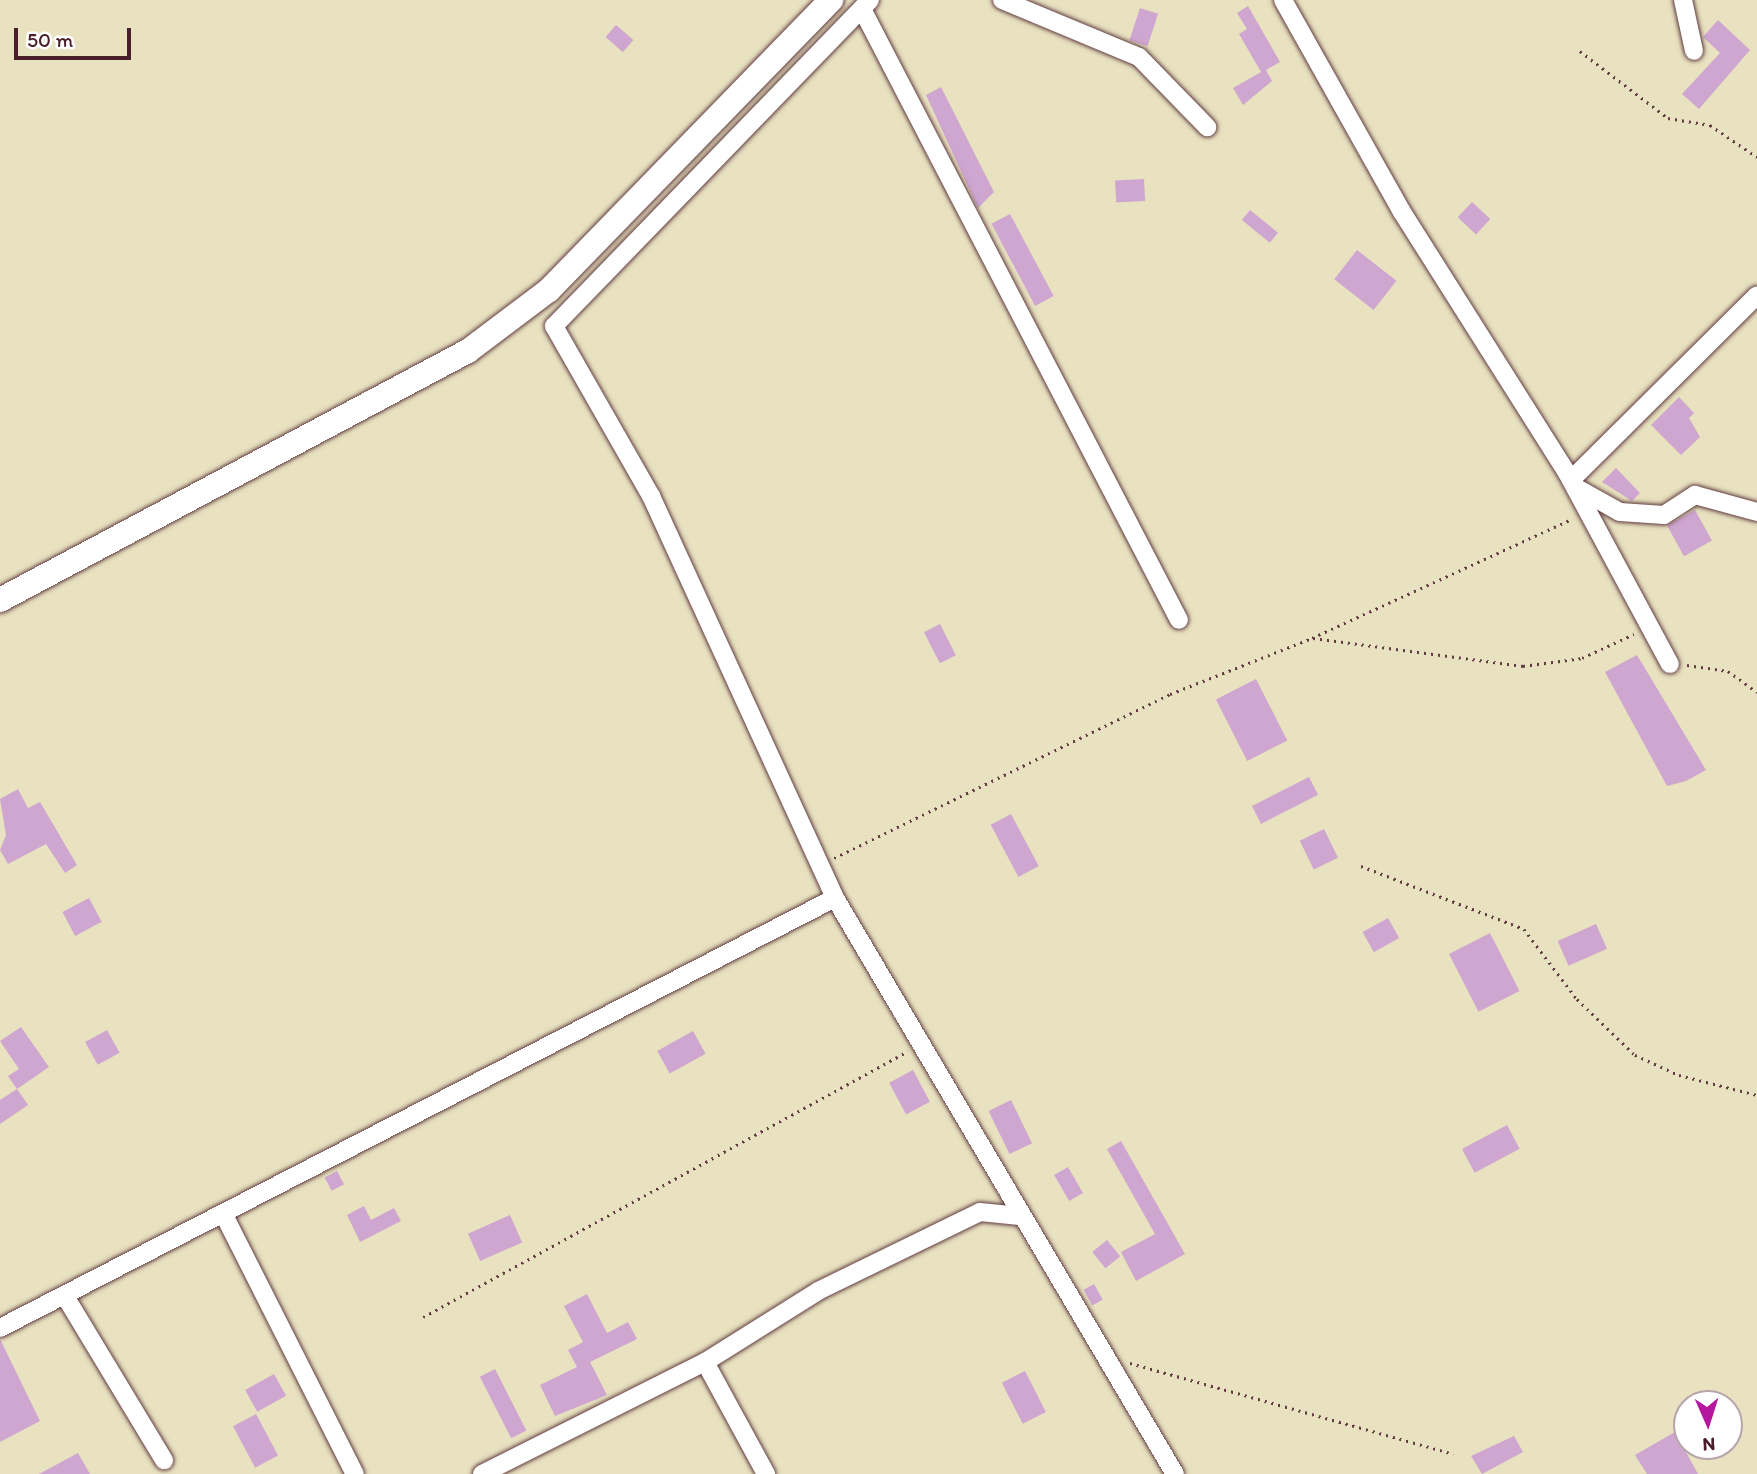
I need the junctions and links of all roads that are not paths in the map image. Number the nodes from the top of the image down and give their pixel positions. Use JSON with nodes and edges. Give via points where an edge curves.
{"nodes":[{"id":1,"x":831,"y":0,"type":"edge"},
{"id":2,"x":1002,"y":0,"type":"edge"},
{"id":3,"x":1283,"y":0,"type":"edge"},
{"id":4,"x":1683,"y":0,"type":"edge"},
{"id":5,"x":866,"y":5,"type":"edge"},
{"id":6,"x":1694,"y":51,"type":"dead end"},
{"id":7,"x":1207,"y":127,"type":"dead end"},
{"id":8,"x":1757,"y":295,"type":"edge"},
{"id":9,"x":1573,"y":484,"type":"junction"},
{"id":10,"x":1757,"y":512,"type":"edge"},
{"id":11,"x":0,"y":600,"type":"edge"},
{"id":12,"x":1179,"y":620,"type":"dead end"},
{"id":13,"x":1670,"y":664,"type":"road end"},
{"id":14,"x":835,"y":898,"type":"junction"},
{"id":15,"x":224,"y":1215,"type":"junction"},
{"id":16,"x":1020,"y":1216,"type":"junction"},
{"id":17,"x":65,"y":1296,"type":"junction"},
{"id":18,"x":0,"y":1328,"type":"edge"},
{"id":19,"x":705,"y":1362,"type":"junction"},
{"id":20,"x":164,"y":1460,"type":"dead end"},
{"id":21,"x":355,"y":1474,"type":"edge"},
{"id":22,"x":482,"y":1474,"type":"edge"},
{"id":23,"x":766,"y":1474,"type":"edge"},
{"id":24,"x":1175,"y":1474,"type":"edge"}],
"edges":[{"from":1,"to":11,"type":"street","via":[[549,290],[468,351]]},
{"from":2,"to":7,"type":"street","via":[[1139,57]]},
{"from":3,"to":9,"type":"street","via":[[1402,212]]},
{"from":4,"to":6,"type":"street"},
{"from":5,"to":12,"type":"street"},
{"from":5,"to":14,"type":"street","via":[[554,326],[651,496]]},
{"from":8,"to":9,"type":"street"},
{"from":9,"to":10,"type":"street","via":[[1620,512],[1664,515],[1695,495]]},
{"from":9,"to":13,"type":"street"},
{"from":14,"to":15,"type":"street"},
{"from":14,"to":16,"type":"street"},
{"from":15,"to":17,"type":"street"},
{"from":15,"to":21,"type":"street"},
{"from":16,"to":19,"type":"street","via":[[980,1212],[818,1291]]},
{"from":16,"to":24,"type":"street"},
{"from":17,"to":18,"type":"street"},
{"from":17,"to":20,"type":"street"},
{"from":19,"to":22,"type":"street"},
{"from":19,"to":23,"type":"street"}]}
